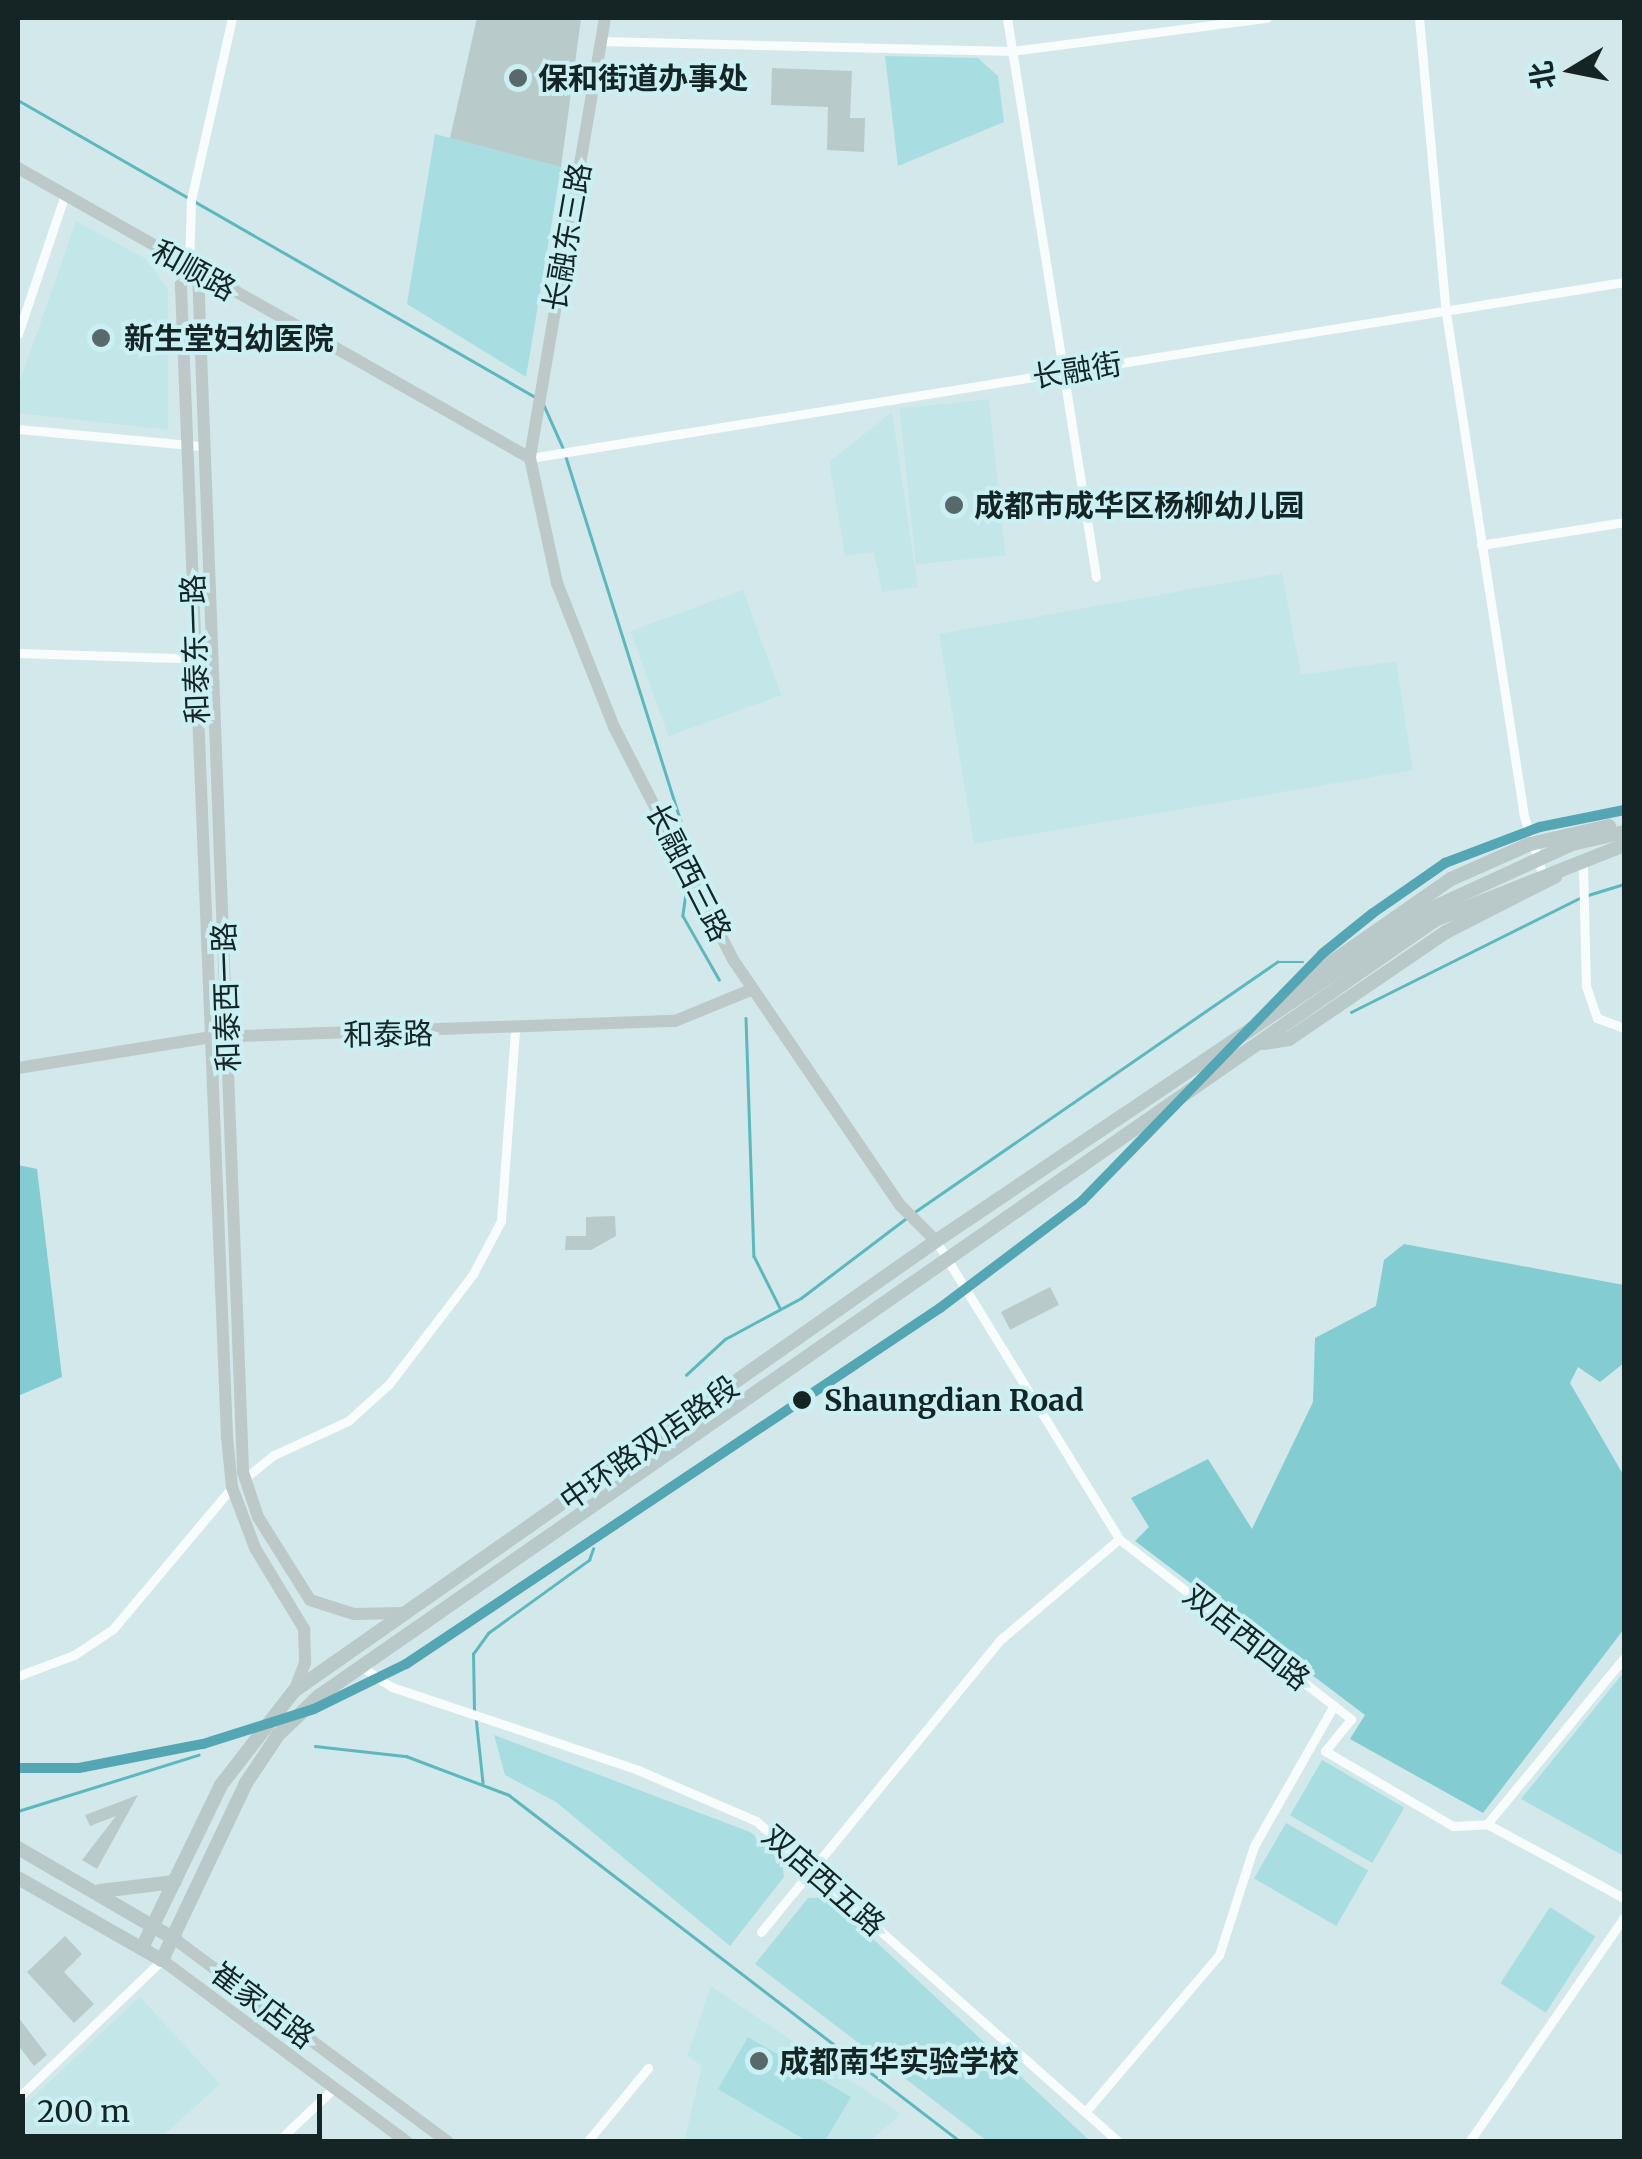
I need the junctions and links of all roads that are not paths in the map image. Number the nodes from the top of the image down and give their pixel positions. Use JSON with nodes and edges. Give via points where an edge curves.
{"nodes":[{"id":1,"x":232,"y":18,"type":"edge"},
{"id":2,"x":605,"y":18,"type":"edge"},
{"id":3,"x":1007,"y":18,"type":"edge"},
{"id":4,"x":1267,"y":18,"type":"edge"},
{"id":5,"x":1419,"y":18,"type":"edge"},
{"id":6,"x":602,"y":41,"type":"junction"},
{"id":7,"x":1012,"y":51,"type":"junction"},
{"id":8,"x":18,"y":168,"type":"edge"},
{"id":9,"x":64,"y":197,"type":"junction"},
{"id":10,"x":189,"y":267,"type":"junction"},
{"id":11,"x":1624,"y":282,"type":"edge"},
{"id":12,"x":1446,"y":313,"type":"junction"},
{"id":13,"x":18,"y":334,"type":"edge"},
{"id":14,"x":1061,"y":372,"type":"junction"},
{"id":15,"x":18,"y":429,"type":"edge"},
{"id":16,"x":203,"y":446,"type":"junction"},
{"id":17,"x":187,"y":447,"type":"junction"},
{"id":18,"x":530,"y":458,"type":"junction"},
{"id":19,"x":1624,"y":522,"type":"edge"},
{"id":20,"x":1481,"y":545,"type":"junction"},
{"id":21,"x":1096,"y":577,"type":"dead end"},
{"id":22,"x":18,"y":653,"type":"edge"},
{"id":23,"x":203,"y":658,"type":"junction"},
{"id":24,"x":1624,"y":822,"type":"edge"},
{"id":25,"x":1624,"y":832,"type":"edge"},
{"id":26,"x":1530,"y":844,"type":"junction"},
{"id":27,"x":1624,"y":845,"type":"edge"},
{"id":28,"x":1624,"y":855,"type":"edge"},
{"id":29,"x":1584,"y":866,"type":"junction"},
{"id":30,"x":1545,"y":880,"type":"junction"},
{"id":31,"x":1338,"y":978,"type":"junction"},
{"id":32,"x":753,"y":990,"type":"junction"},
{"id":33,"x":1252,"y":1024,"type":"junction"},
{"id":34,"x":1624,"y":1028,"type":"edge"},
{"id":35,"x":515,"y":1032,"type":"junction"},
{"id":36,"x":228,"y":1036,"type":"junction"},
{"id":37,"x":212,"y":1037,"type":"junction"},
{"id":38,"x":1263,"y":1043,"type":"junction"},
{"id":39,"x":18,"y":1068,"type":"edge"},
{"id":40,"x":936,"y":1241,"type":"junction"},
{"id":41,"x":951,"y":1257,"type":"junction"},
{"id":42,"x":238,"y":1483,"type":"junction"},
{"id":43,"x":1118,"y":1538,"type":"junction"},
{"id":44,"x":410,"y":1612,"type":"junction"},
{"id":45,"x":1624,"y":1658,"type":"edge"},
{"id":46,"x":362,"y":1667,"type":"junction"},
{"id":47,"x":18,"y":1676,"type":"edge"},
{"id":48,"x":294,"y":1690,"type":"junction"},
{"id":49,"x":1334,"y":1705,"type":"junction"},
{"id":50,"x":1487,"y":1824,"type":"junction"},
{"id":51,"x":18,"y":1848,"type":"edge"},
{"id":52,"x":814,"y":1868,"type":"junction"},
{"id":53,"x":18,"y":1878,"type":"edge"},
{"id":54,"x":174,"y":1882,"type":"junction"},
{"id":55,"x":100,"y":1891,"type":"junction"},
{"id":56,"x":1624,"y":1898,"type":"edge"},
{"id":57,"x":1624,"y":1916,"type":"edge"},
{"id":58,"x":154,"y":1925,"type":"junction"},
{"id":59,"x":761,"y":1932,"type":"dead end"},
{"id":60,"x":176,"y":1940,"type":"junction"},
{"id":61,"x":142,"y":1948,"type":"junction"},
{"id":62,"x":162,"y":1960,"type":"junction"},
{"id":63,"x":648,"y":2068,"type":"dead end"},
{"id":64,"x":334,"y":2088,"type":"junction"},
{"id":65,"x":18,"y":2098,"type":"edge"},
{"id":66,"x":1088,"y":2110,"type":"junction"},
{"id":67,"x":277,"y":2142,"type":"edge"},
{"id":68,"x":407,"y":2142,"type":"edge"},
{"id":69,"x":448,"y":2142,"type":"edge"},
{"id":70,"x":586,"y":2142,"type":"edge"},
{"id":71,"x":1119,"y":2142,"type":"edge"},
{"id":72,"x":1469,"y":2142,"type":"edge"}],
"edges":[{"from":1,"to":10,"type":"street","via":[[191,200]]},
{"from":2,"to":6,"type":"street","name":"长融东三路"},
{"from":3,"to":7,"type":"street"},
{"from":4,"to":7,"type":"street"},
{"from":5,"to":12,"type":"street"},
{"from":6,"to":7,"type":"street"},
{"from":6,"to":18,"type":"street","name":"长融东三路"},
{"from":7,"to":14,"type":"street"},
{"from":8,"to":9,"type":"street","name":"和顺路"},
{"from":9,"to":10,"type":"street","name":"和顺路"},
{"from":9,"to":13,"type":"street"},
{"from":10,"to":16,"type":"street","name":"和泰西一路"},
{"from":10,"to":17,"type":"street","name":"和泰东一路"},
{"from":10,"to":18,"type":"street","name":"和顺路"},
{"from":11,"to":12,"type":"street","name":"长融街"},
{"from":12,"to":14,"type":"street","name":"长融街"},
{"from":12,"to":20,"type":"street"},
{"from":14,"to":18,"type":"street","name":"长融街"},
{"from":14,"to":21,"type":"street"},
{"from":15,"to":17,"type":"street"},
{"from":16,"to":17,"type":"street"},
{"from":16,"to":23,"type":"street","name":"和泰西一路"},
{"from":17,"to":23,"type":"street","name":"和泰东一路"},
{"from":18,"to":32,"type":"street","name":"长融西三路","via":[[582,654]]},
{"from":19,"to":20,"type":"street"},
{"from":20,"to":26,"type":"street"},
{"from":22,"to":23,"type":"street"},
{"from":23,"to":36,"type":"street","name":"和泰西一路"},
{"from":23,"to":37,"type":"street","name":"和泰东一路"},
{"from":24,"to":26,"type":"main road"},
{"from":25,"to":31,"type":"main road","via":[[1480,882]]},
{"from":26,"to":30,"type":"street"},
{"from":26,"to":33,"type":"main road","via":[[1451,879]]},
{"from":27,"to":31,"type":"main road","via":[[1490,892]]},
{"from":28,"to":29,"type":"main road"},
{"from":29,"to":30,"type":"main road"},
{"from":29,"to":34,"type":"street","via":[[1586,986],[1597,1018]]},
{"from":30,"to":38,"type":"main road","via":[[1446,932],[1290,1039]]},
{"from":31,"to":33,"type":"main road"},
{"from":31,"to":38,"type":"main road"},
{"from":32,"to":35,"type":"street","name":"和泰路","via":[[675,1022]]},
{"from":32,"to":40,"type":"street","name":"长融西三路","via":[[916,1228]]},
{"from":33,"to":40,"type":"main road","name":"中环路双店路段"},
{"from":35,"to":36,"type":"street","name":"和泰路"},
{"from":35,"to":42,"type":"street","via":[[501,1222],[472,1274],[389,1384],[348,1421],[274,1455]]},
{"from":36,"to":37,"type":"street","name":"和泰路"},
{"from":36,"to":42,"type":"street","name":"和泰西一路"},
{"from":37,"to":39,"type":"street","name":"和泰路"},
{"from":37,"to":42,"type":"street","name":"和泰西一路"},
{"from":38,"to":41,"type":"main road","name":"中环路双店路段"},
{"from":40,"to":41,"type":"street","name":"双店西四路"},
{"from":40,"to":44,"type":"main road","name":"中环路双店路段"},
{"from":41,"to":43,"type":"street","name":"双店西四路"},
{"from":41,"to":46,"type":"main road","name":"中环路双店路段"},
{"from":42,"to":44,"type":"street","name":"和泰西一路","via":[[310,1600],[354,1614]]},
{"from":42,"to":47,"type":"street","via":[[114,1629],[74,1655]]},
{"from":42,"to":48,"type":"street","name":"和泰西一路","via":[[255,1548],[304,1629],[305,1663]]},
{"from":43,"to":49,"type":"street","name":"双店西四路"},
{"from":43,"to":52,"type":"street","via":[[1000,1640]]},
{"from":44,"to":48,"type":"main road","name":"中环路双店路段"},
{"from":45,"to":50,"type":"street"},
{"from":46,"to":52,"type":"street","name":"双店西五路","via":[[392,1687],[499,1720],[756,1821]]},
{"from":46,"to":60,"type":"main road","name":"中环路双店路段","via":[[278,1735],[246,1783]]},
{"from":48,"to":54,"type":"main road","name":"中环路双店路段","via":[[221,1785]]},
{"from":49,"to":50,"type":"street","name":"双店西四路","via":[[1351,1719],[1325,1751],[1453,1826]]},
{"from":49,"to":66,"type":"street","via":[[1254,1846],[1220,1955]]},
{"from":50,"to":56,"type":"street","name":"双店西四路"},
{"from":51,"to":55,"type":"main road"},
{"from":52,"to":59,"type":"street"},
{"from":52,"to":66,"type":"street","name":"双店西五路"},
{"from":53,"to":61,"type":"main road"},
{"from":54,"to":55,"type":"main road"},
{"from":54,"to":58,"type":"main road","name":"中环路双店路段"},
{"from":55,"to":58,"type":"main road"},
{"from":57,"to":72,"type":"street"},
{"from":58,"to":60,"type":"main road"},
{"from":58,"to":61,"type":"main road","name":"中环路双店路段"},
{"from":60,"to":62,"type":"main road","name":"中环路双店路段"},
{"from":60,"to":69,"type":"street","name":"崔家店路"},
{"from":61,"to":62,"type":"main road"},
{"from":62,"to":64,"type":"street","name":"崔家店路"},
{"from":62,"to":65,"type":"street"},
{"from":63,"to":70,"type":"street"},
{"from":64,"to":67,"type":"street"},
{"from":64,"to":68,"type":"street","name":"崔家店路"},
{"from":66,"to":71,"type":"street","name":"双店西五路"}]}
